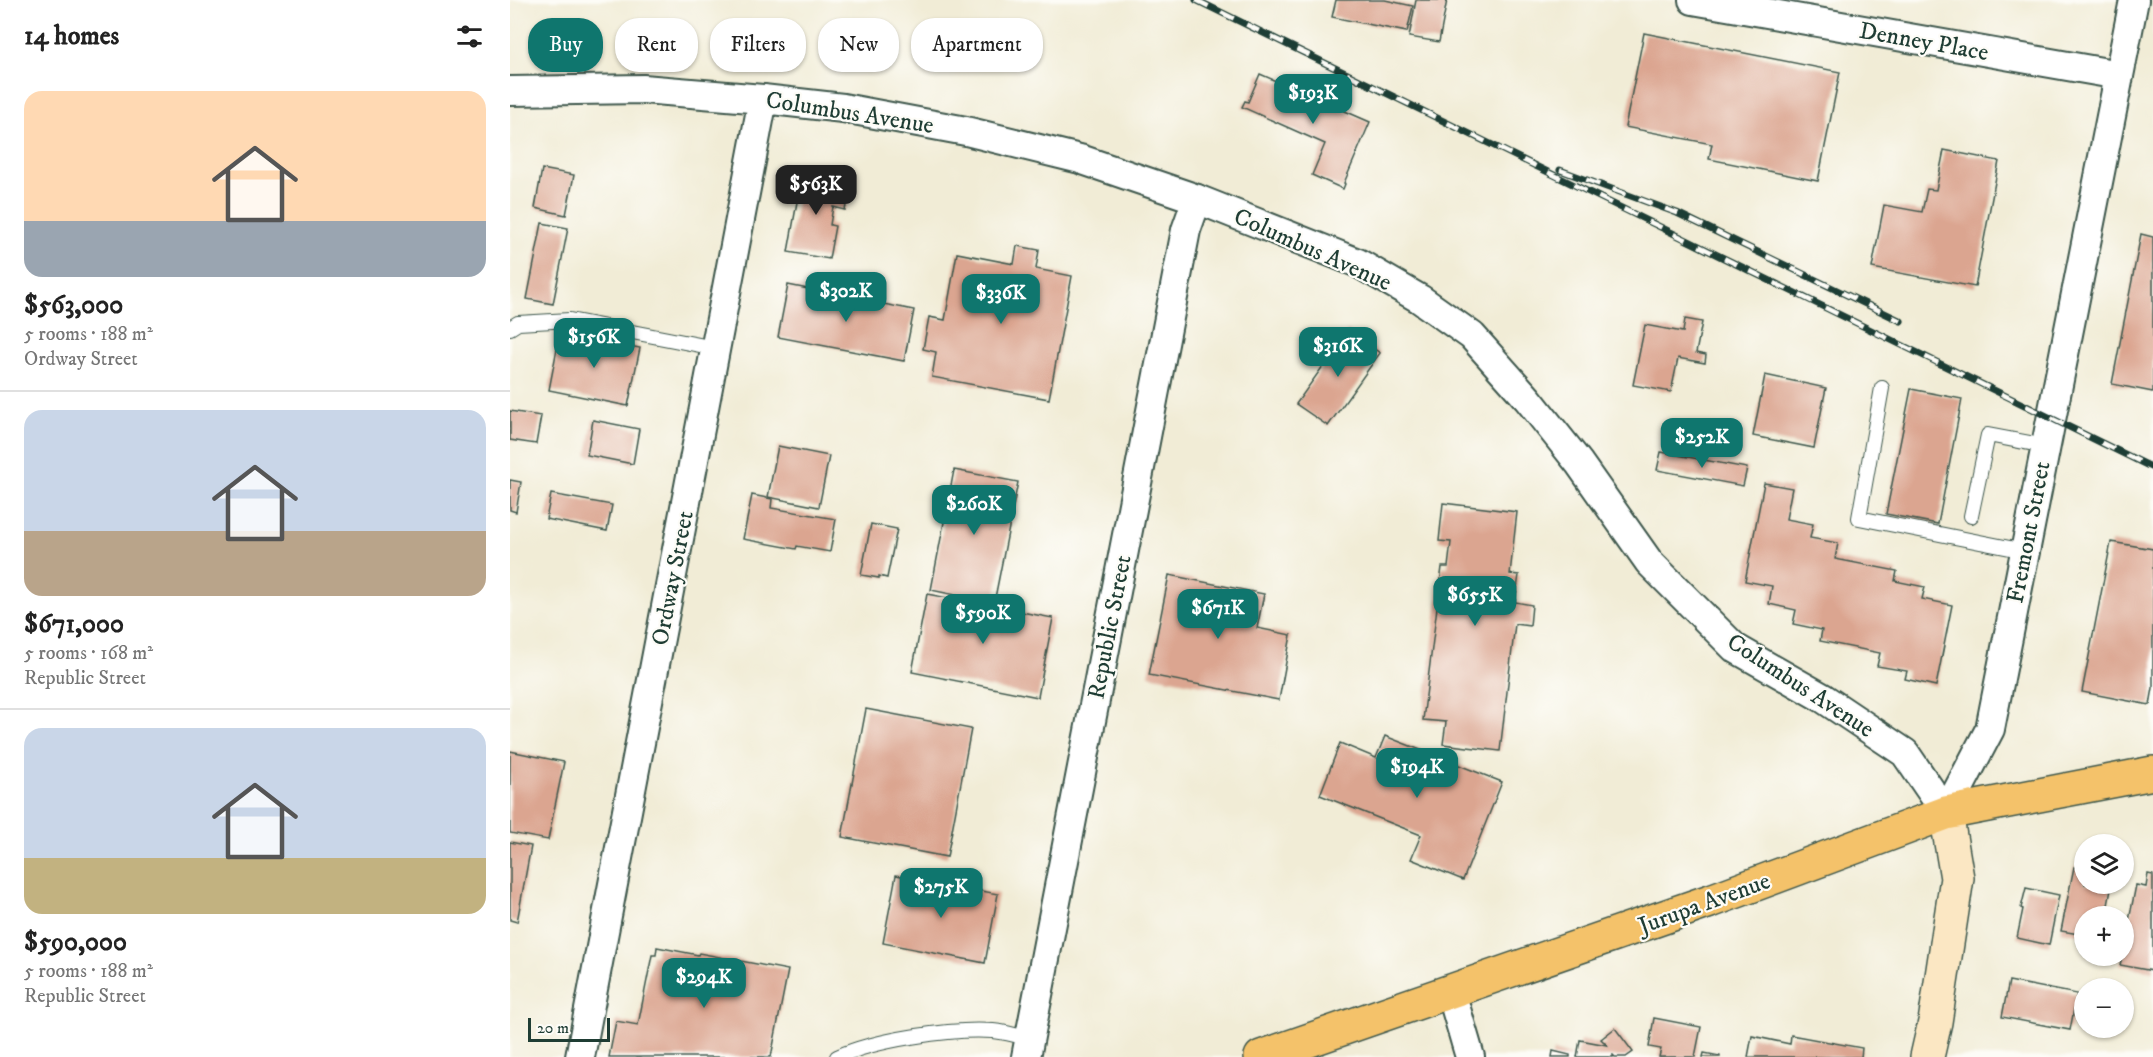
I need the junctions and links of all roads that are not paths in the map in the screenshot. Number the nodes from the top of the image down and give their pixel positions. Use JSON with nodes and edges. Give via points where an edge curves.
{"nodes":[{"id":1,"x":1693,"y":0,"type":"edge"},
{"id":2,"x":2134,"y":0,"type":"edge"},
{"id":3,"x":2119,"y":75,"type":"junction"},
{"id":4,"x":510,"y":91,"type":"edge"},
{"id":5,"x":763,"y":99,"type":"junction"},
{"id":6,"x":1197,"y":199,"type":"junction"},
{"id":7,"x":510,"y":328,"type":"edge"},
{"id":8,"x":715,"y":348,"type":"junction"},
{"id":9,"x":1882,"y":388,"type":"dead end"},
{"id":10,"x":2045,"y":446,"type":"junction"},
{"id":11,"x":1971,"y":516,"type":"dead end"},
{"id":12,"x":2025,"y":550,"type":"junction"},
{"id":13,"x":2153,"y":773,"type":"edge"},
{"id":14,"x":1946,"y":813,"type":"junction"},
{"id":15,"x":1451,"y":992,"type":"junction"},
{"id":16,"x":1028,"y":1048,"type":"edge"},
{"id":17,"x":580,"y":1057,"type":"edge"},
{"id":18,"x":837,"y":1057,"type":"edge"},
{"id":19,"x":1261,"y":1057,"type":"edge"},
{"id":20,"x":1470,"y":1057,"type":"edge"},
{"id":21,"x":1928,"y":1057,"type":"edge"}],
"edges":[{"from":1,"to":3,"type":"street","name":"Denney Place"},
{"from":2,"to":3,"type":"street","name":"Fremont Street"},
{"from":3,"to":10,"type":"street","name":"Fremont Street"},
{"from":4,"to":5,"type":"street","name":"Columbus Avenue","via":[[643,89]]},
{"from":5,"to":6,"type":"street","name":"Columbus Avenue","via":[[843,108],[966,131],[1080,159]]},
{"from":5,"to":8,"type":"street","name":"Ordway Street"},
{"from":6,"to":14,"type":"street","name":"Columbus Avenue","via":[[1358,263],[1420,298],[1472,336],[1579,463],[1649,562],[1735,648],[1823,698],[1905,753]]},
{"from":6,"to":16,"type":"street","name":"Republic Street","via":[[1186,230]]},
{"from":7,"to":8,"type":"lane","via":[[518,323],[570,320]]},
{"from":8,"to":17,"type":"street","name":"Ordway Street"},
{"from":9,"to":12,"type":"lane","via":[[1859,518]]},
{"from":10,"to":11,"type":"lane","via":[[1988,435]]},
{"from":10,"to":12,"type":"street","name":"Fremont Street"},
{"from":12,"to":14,"type":"street","name":"Fremont Street","via":[[1990,729]]},
{"from":13,"to":14,"type":"main road","name":"Jurupa Avenue"},
{"from":14,"to":15,"type":"main road","name":"Jurupa Avenue"},
{"from":14,"to":21,"type":"street","via":[[1957,878]]},
{"from":15,"to":19,"type":"main road","name":"Jurupa Avenue"},
{"from":15,"to":20,"type":"street"},
{"from":16,"to":18,"type":"lane","via":[[993,1031],[947,1033],[865,1047]]}]}
